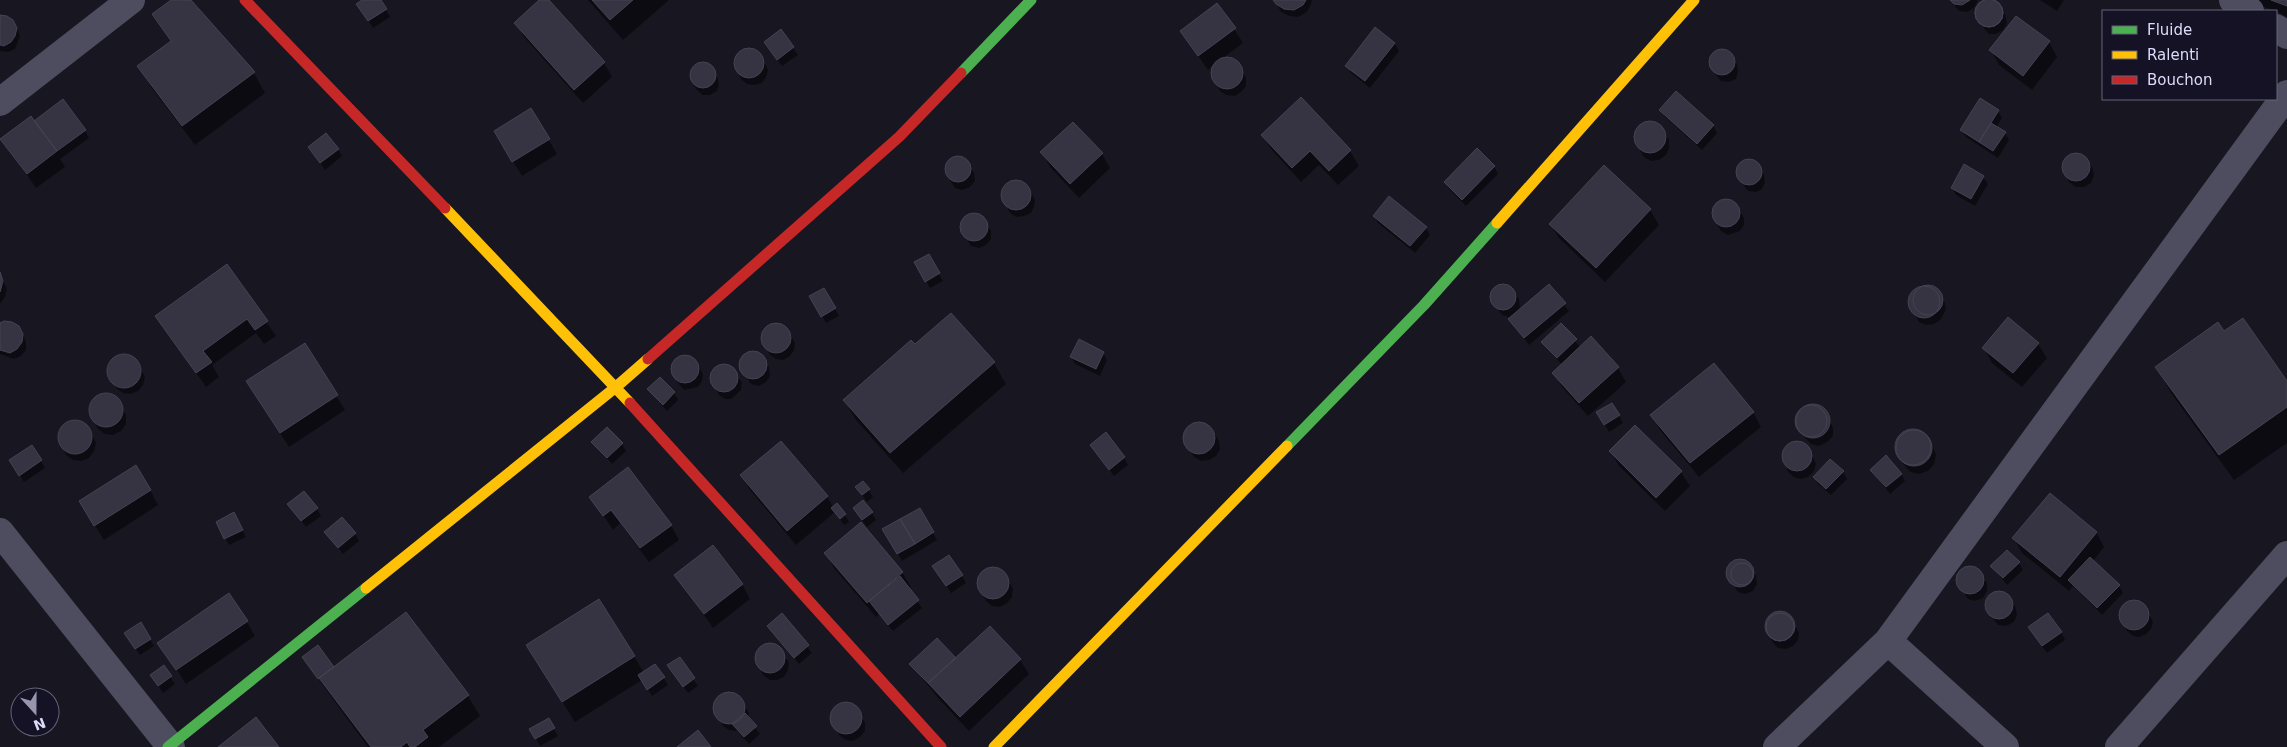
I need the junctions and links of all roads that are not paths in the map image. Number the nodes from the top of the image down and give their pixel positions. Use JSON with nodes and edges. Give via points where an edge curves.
{"nodes":[{"id":1,"x":131,"y":0,"type":"edge"},
{"id":2,"x":245,"y":0,"type":"edge"},
{"id":3,"x":1031,"y":0,"type":"edge"},
{"id":4,"x":1694,"y":0,"type":"edge"},
{"id":5,"x":2233,"y":0,"type":"edge"},
{"id":6,"x":2248,"y":10,"type":"edge"},
{"id":7,"x":2287,"y":94,"type":"edge"},
{"id":8,"x":0,"y":102,"type":"edge"},
{"id":9,"x":616,"y":387,"type":"junction"},
{"id":10,"x":5,"y":546,"type":"edge"},
{"id":11,"x":2285,"y":560,"type":"edge"},
{"id":12,"x":1888,"y":641,"type":"junction"},
{"id":13,"x":170,"y":746,"type":"edge"},
{"id":14,"x":941,"y":747,"type":"edge"},
{"id":15,"x":994,"y":747,"type":"edge"},
{"id":16,"x":1777,"y":747,"type":"edge"},
{"id":17,"x":2006,"y":747,"type":"edge"},
{"id":18,"x":2119,"y":747,"type":"edge"}],
"edges":[{"from":1,"to":8,"type":"street"},
{"from":2,"to":9,"type":"street"},
{"from":3,"to":9,"type":"street","via":[[899,137]]},
{"from":4,"to":15,"type":"street","via":[[1424,305]]},
{"from":5,"to":6,"type":"street"},
{"from":7,"to":12,"type":"street"},
{"from":9,"to":13,"type":"street"},
{"from":9,"to":14,"type":"street"},
{"from":10,"to":13,"type":"street"},
{"from":11,"to":18,"type":"street"},
{"from":12,"to":16,"type":"street"},
{"from":12,"to":17,"type":"street"}]}
